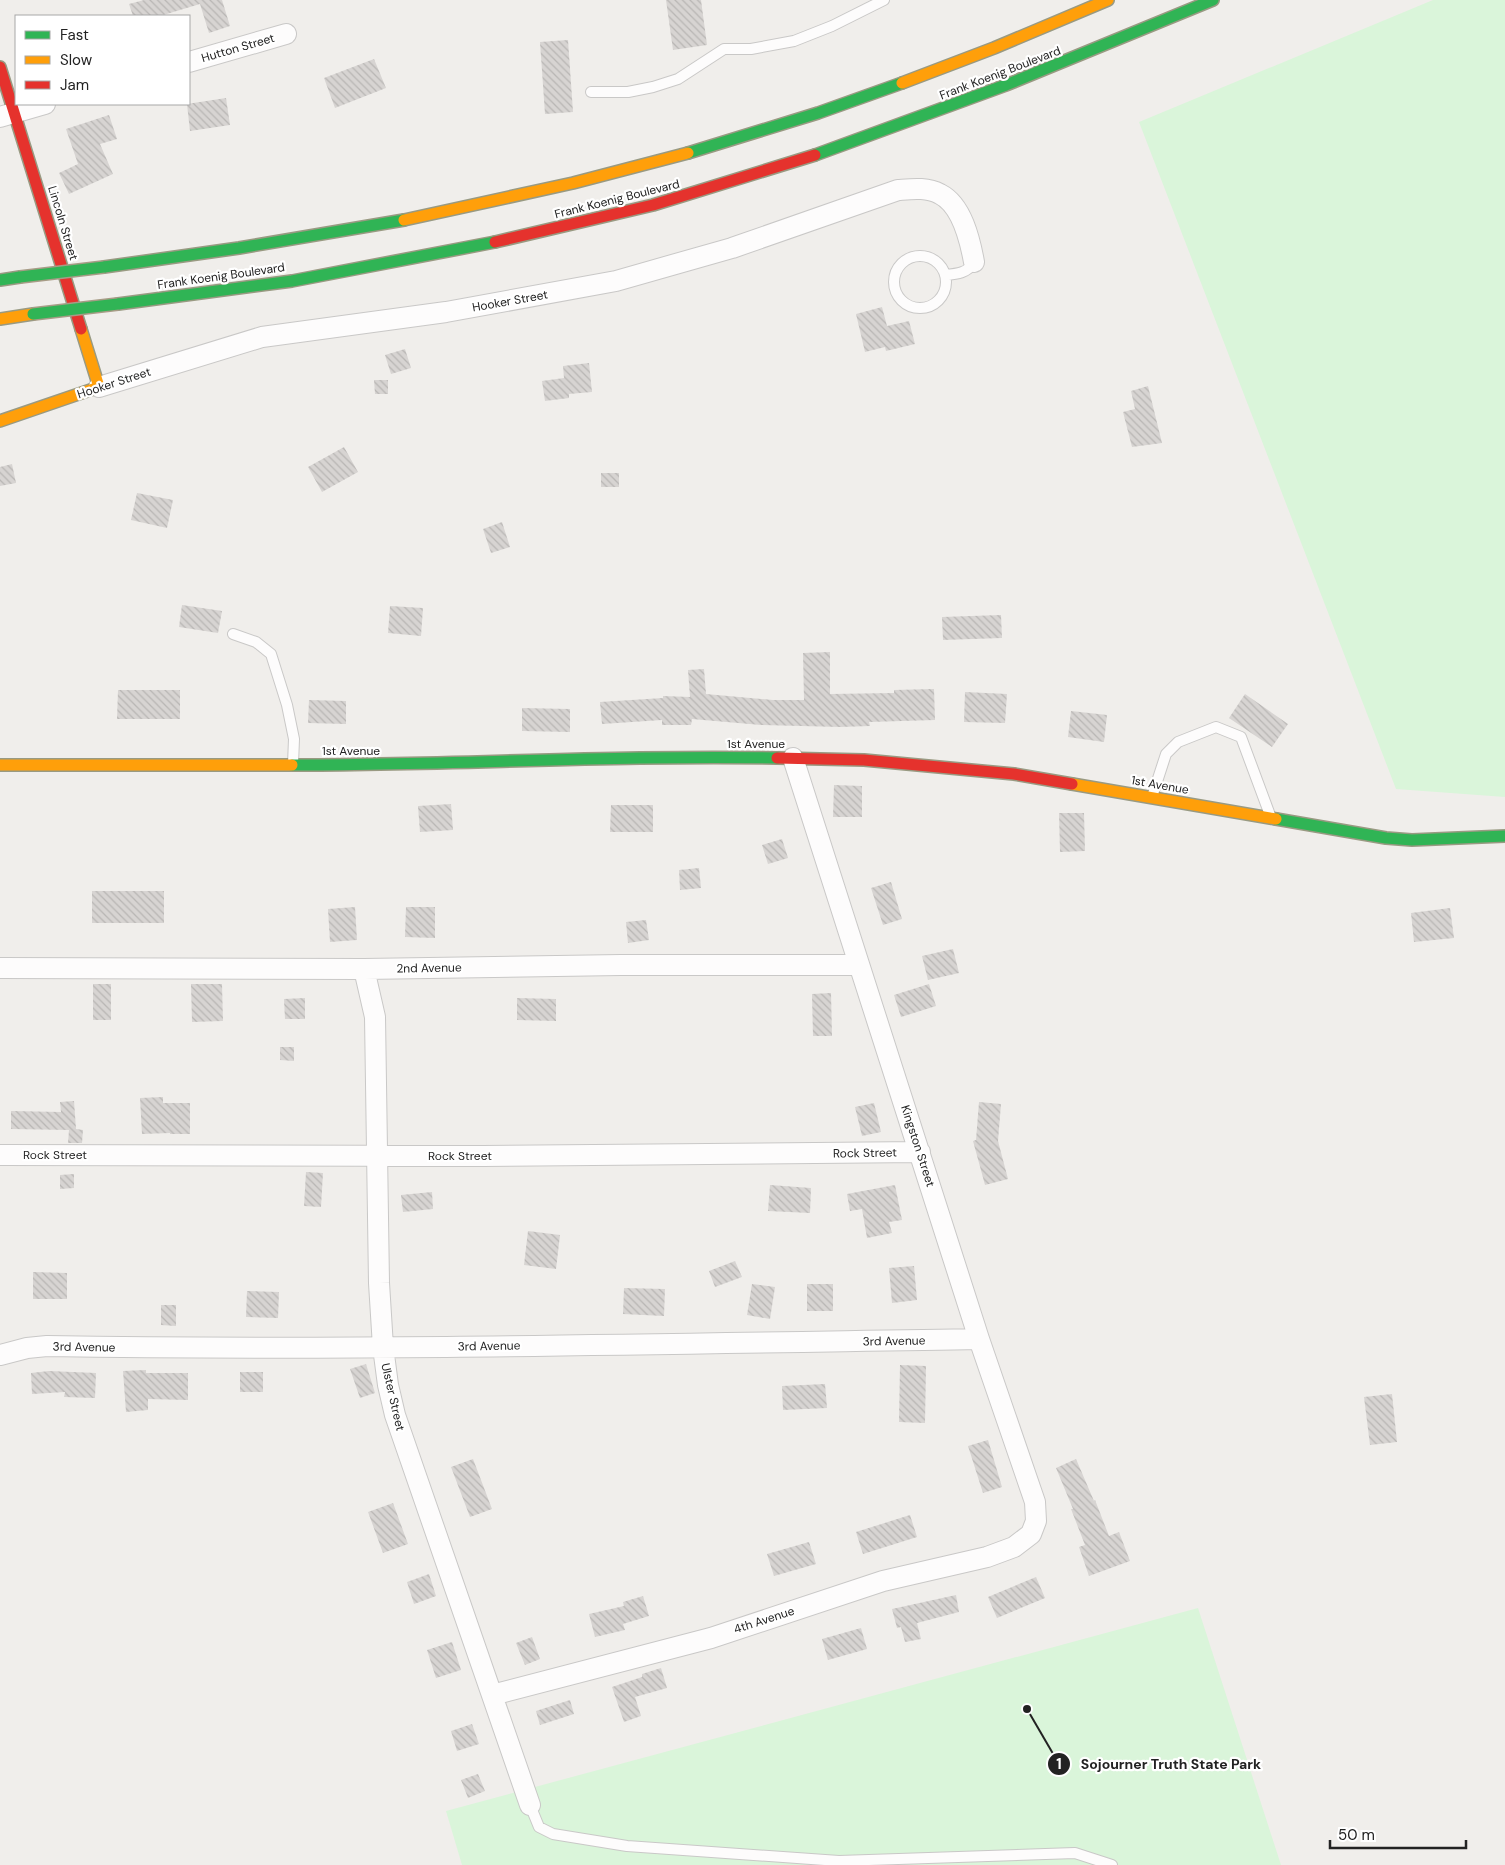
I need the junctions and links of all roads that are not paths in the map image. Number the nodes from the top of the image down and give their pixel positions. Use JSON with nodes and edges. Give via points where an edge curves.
{"nodes":[{"id":1,"x":884,"y":0,"type":"edge"},
{"id":2,"x":1108,"y":0,"type":"edge"},
{"id":3,"x":1213,"y":0,"type":"edge"},
{"id":4,"x":286,"y":34,"type":"dead end"},
{"id":5,"x":190,"y":62,"type":"edge"},
{"id":6,"x":0,"y":67,"type":"edge"},
{"id":7,"x":591,"y":92,"type":"dead end"},
{"id":8,"x":42,"y":105,"type":"edge"},
{"id":9,"x":7,"y":115,"type":"edge"},
{"id":10,"x":974,"y":262,"type":"joint"},
{"id":11,"x":945,"y":275,"type":"junction"},
{"id":12,"x":0,"y":280,"type":"edge"},
{"id":13,"x":0,"y":319,"type":"edge"},
{"id":14,"x":99,"y":387,"type":"junction"},
{"id":15,"x":0,"y":421,"type":"edge"},
{"id":16,"x":233,"y":634,"type":"dead end"},
{"id":17,"x":793,"y":758,"type":"junction"},
{"id":18,"x":0,"y":765,"type":"edge"},
{"id":19,"x":293,"y":765,"type":"junction"},
{"id":20,"x":1151,"y":798,"type":"junction"},
{"id":21,"x":1272,"y":818,"type":"junction"},
{"id":22,"x":1505,"y":836,"type":"edge"},
{"id":23,"x":858,"y":965,"type":"junction"},
{"id":24,"x":0,"y":968,"type":"edge"},
{"id":25,"x":364,"y":969,"type":"junction"},
{"id":26,"x":920,"y":1152,"type":"junction"},
{"id":27,"x":0,"y":1155,"type":"edge"},
{"id":28,"x":377,"y":1155,"type":"junction"},
{"id":29,"x":979,"y":1339,"type":"junction"},
{"id":30,"x":383,"y":1347,"type":"junction"},
{"id":31,"x":0,"y":1355,"type":"edge"},
{"id":32,"x":1031,"y":1534,"type":"joint"},
{"id":33,"x":492,"y":1695,"type":"junction"},
{"id":34,"x":530,"y":1805,"type":"joint"},
{"id":35,"x":1112,"y":1865,"type":"edge"}],
"edges":[{"from":1,"to":7,"type":"lane","via":[[794,41],[724,50],[678,80],[628,92]]},
{"from":2,"to":12,"type":"main road","name":"Frank Koenig Boulevard","bridge":true,"via":[[873,92],[641,166],[381,223],[184,256]]},
{"from":3,"to":13,"type":"main road","name":"Frank Koenig Boulevard","bridge":true,"via":[[905,124],[777,168],[651,206],[512,238],[255,287]]},
{"from":4,"to":5,"type":"street","name":"Hutton Street"},
{"from":6,"to":9,"type":"main road","name":"Lincoln Street"},
{"from":8,"to":9,"type":"street"},
{"from":9,"to":14,"type":"main road","name":"Lincoln Street"},
{"from":10,"to":11,"type":"lane","via":[[971,268],[960,274]]},
{"from":10,"to":14,"type":"street","name":"Hooker Street","via":[[970,238],[958,210],[941,194],[920,188],[898,190],[732,248],[616,281],[446,312],[262,337]]},
{"from":11,"to":11,"type":"lane","via":[[936,262],[914,257],[900,265],[894,287],[903,302],[918,308],[926,307],[940,299],[946,283]]},
{"from":14,"to":15,"type":"main road","name":"Hooker Street"},
{"from":16,"to":19,"type":"lane","via":[[256,642],[272,654],[294,739]]},
{"from":17,"to":19,"type":"main road","name":"1st Avenue"},
{"from":17,"to":20,"type":"main road","name":"1st Avenue","via":[[864,760],[1014,774]]},
{"from":17,"to":23,"type":"street","name":"Kingston Street"},
{"from":18,"to":19,"type":"main road","name":"1st Avenue"},
{"from":20,"to":21,"type":"main road","name":"1st Avenue"},
{"from":20,"to":21,"type":"lane","via":[[1166,754],[1178,742],[1216,727],[1241,738]]},
{"from":21,"to":22,"type":"main road","name":"1st Avenue","via":[[1386,838]]},
{"from":23,"to":25,"type":"street","name":"2nd Avenue"},
{"from":23,"to":26,"type":"street","name":"Kingston Street"},
{"from":24,"to":25,"type":"street","name":"2nd Avenue"},
{"from":25,"to":28,"type":"street","name":"Ulster Street","via":[[375,1017]]},
{"from":26,"to":28,"type":"street","name":"Rock Street"},
{"from":26,"to":29,"type":"street","name":"Kingston Street"},
{"from":27,"to":28,"type":"street","name":"Rock Street"},
{"from":28,"to":30,"type":"street","name":"Ulster Street"},
{"from":29,"to":30,"type":"street","name":"3rd Avenue"},
{"from":29,"to":32,"type":"street","name":"Kingston Street","via":[[1034,1502],[1036,1521]]},
{"from":30,"to":31,"type":"street","name":"3rd Avenue","via":[[47,1346]]},
{"from":30,"to":33,"type":"street","name":"Ulster Street","via":[[395,1415]]},
{"from":32,"to":33,"type":"street","name":"4th Avenue","via":[[1014,1547],[987,1557],[883,1581],[711,1638]]},
{"from":33,"to":34,"type":"street","name":"Ulster Street"},
{"from":34,"to":35,"type":"lane","via":[[539,1827],[553,1834],[627,1846],[839,1861],[1075,1853]]}]}
